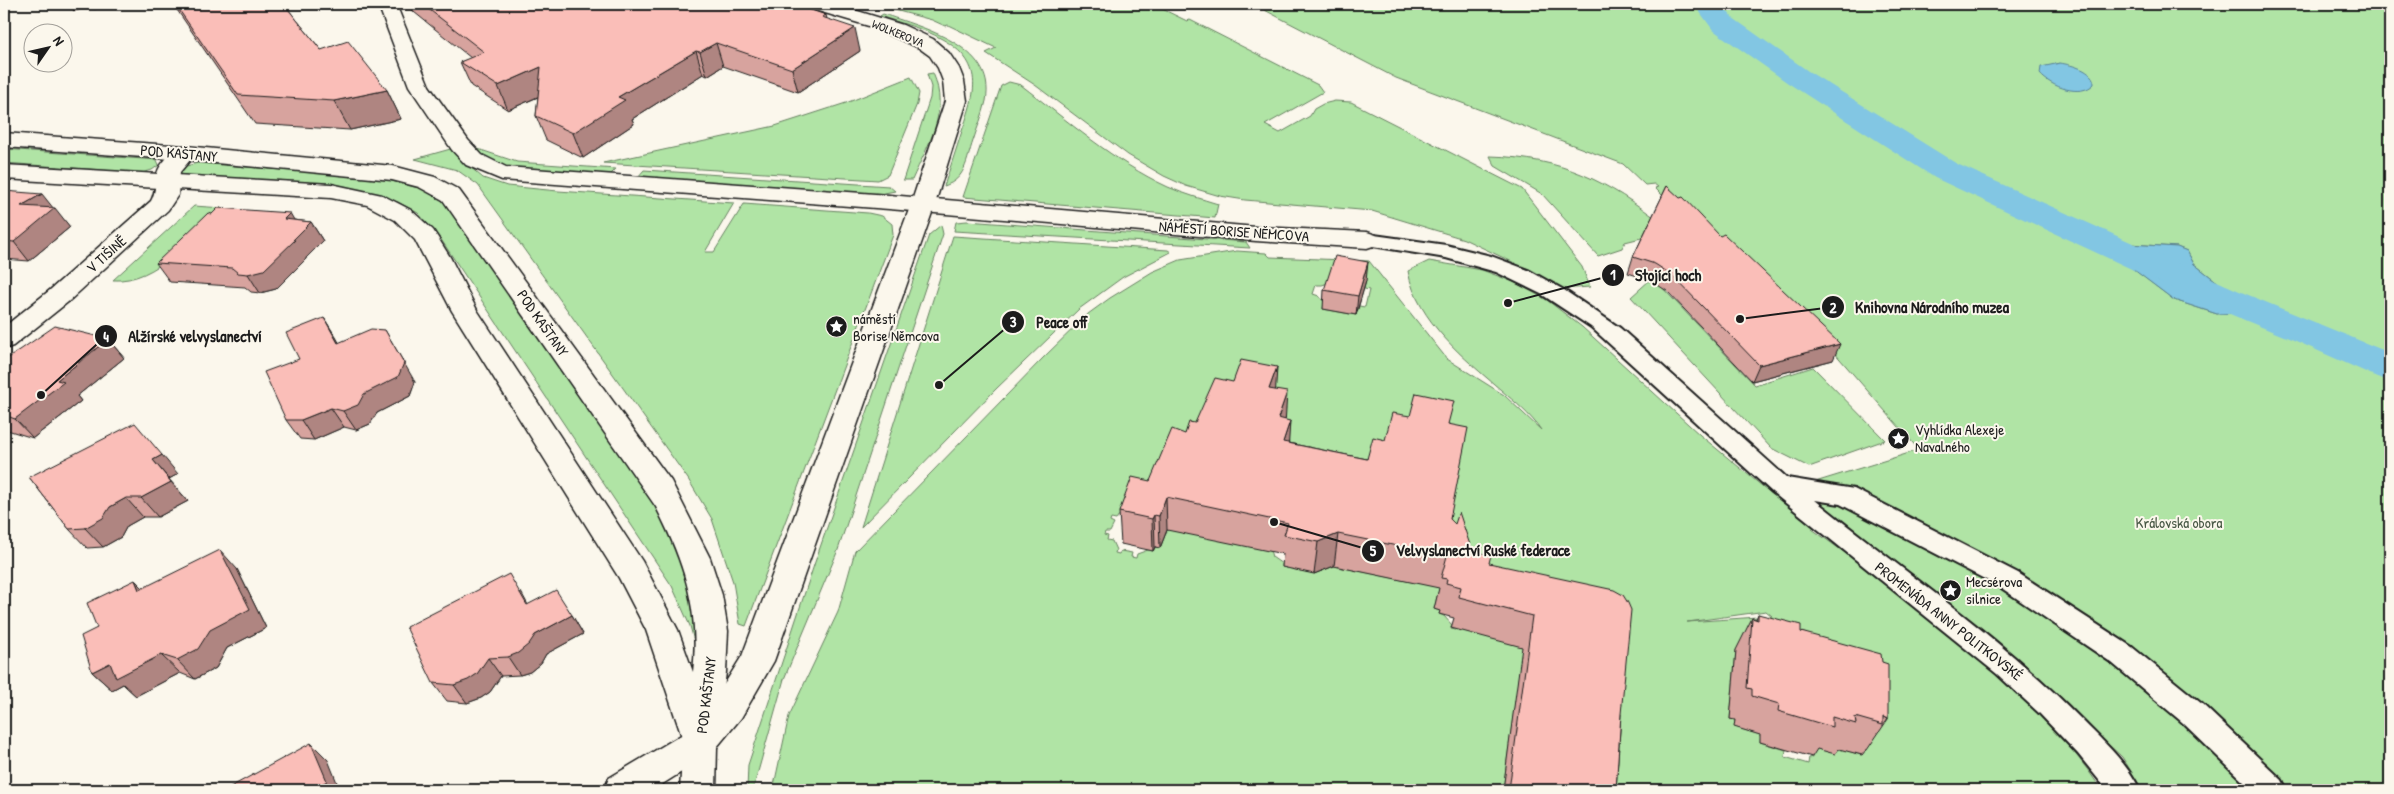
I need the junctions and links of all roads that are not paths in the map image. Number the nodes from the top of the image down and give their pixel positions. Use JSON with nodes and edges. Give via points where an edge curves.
{"nodes":[{"id":1,"x":387,"y":4,"type":"edge"},
{"id":2,"x":815,"y":4,"type":"edge"},
{"id":3,"x":4,"y":140,"type":"edge"},
{"id":4,"x":185,"y":153,"type":"junction"},
{"id":5,"x":4,"y":172,"type":"edge"},
{"id":6,"x":167,"y":183,"type":"junction"},
{"id":7,"x":922,"y":207,"type":"junction"},
{"id":8,"x":1367,"y":240,"type":"joint"},
{"id":9,"x":4,"y":340,"type":"edge"},
{"id":10,"x":1781,"y":485,"type":"junction"},
{"id":11,"x":700,"y":742,"type":"junction"},
{"id":12,"x":622,"y":790,"type":"edge"},
{"id":13,"x":698,"y":790,"type":"edge"},
{"id":14,"x":2125,"y":790,"type":"edge"},
{"id":15,"x":2272,"y":790,"type":"edge"}],
"edges":[{"from":1,"to":7,"type":"street","name":"NÁMĚSTÍ BORISE NĚMCOVA","via":[[419,86],[460,145],[484,167],[518,175]]},
{"from":2,"to":7,"type":"street","name":"WOLKEROVA","via":[[916,38],[937,52],[946,64],[955,84],[956,101]]},
{"from":3,"to":4,"type":"street","name":"POD KAŠTANY"},
{"from":4,"to":6,"type":"street","name":"V TIŠINĚ","via":[[169,171]]},
{"from":4,"to":11,"type":"street","name":"POD KAŠTANY","via":[[393,173],[428,182],[451,195],[459,204],[661,489],[681,523],[698,569],[712,630],[711,664]]},
{"from":5,"to":6,"type":"street","name":"POD KAŠTANY"},
{"from":6,"to":9,"type":"street","name":"V TIŠINĚ","via":[[166,195],[160,205],[60,296]]},
{"from":6,"to":11,"type":"street","name":"POD KAŠTANY","via":[[356,195],[389,207],[415,224],[438,257],[466,311],[646,596],[662,630]]},
{"from":7,"to":8,"type":"street","name":"NÁMĚSTÍ BORISE NĚMCOVA"},
{"from":7,"to":11,"type":"street","via":[[757,661],[729,707]]},
{"from":8,"to":10,"type":"street","name":"PROMENÁDA ANNY POLITKOVSKÉ","via":[[1448,253],[1498,266],[1521,275],[1593,317]]},
{"from":10,"to":14,"type":"street","name":"PROMENÁDA ANNY POLITKOVSKÉ","via":[[2023,679],[2102,760]]},
{"from":10,"to":15,"type":"street","via":[[1845,496],[2009,580],[2115,650],[2192,713]]},
{"from":11,"to":12,"type":"street"},
{"from":11,"to":13,"type":"street"}]}
